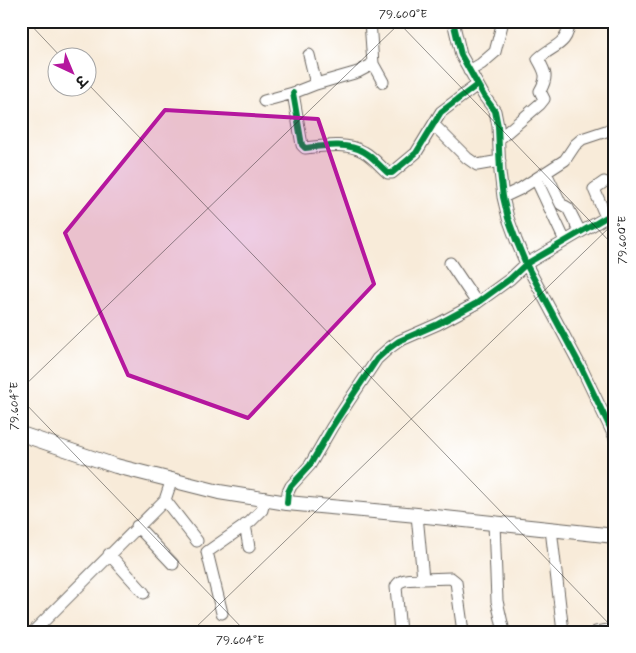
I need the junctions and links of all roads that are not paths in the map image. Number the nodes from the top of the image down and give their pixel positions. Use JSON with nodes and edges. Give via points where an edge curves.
{"nodes":[{"id":1,"x":370,"y":21,"type":"edge"},
{"id":2,"x":453,"y":21,"type":"edge"},
{"id":3,"x":503,"y":21,"type":"edge"},
{"id":4,"x":569,"y":21,"type":"edge"},
{"id":5,"x":309,"y":55,"type":"dead end"},
{"id":6,"x":373,"y":64,"type":"junction"},
{"id":7,"x":469,"y":71,"type":"junction"},
{"id":8,"x":383,"y":82,"type":"dead end"},
{"id":9,"x":316,"y":84,"type":"junction"},
{"id":10,"x":477,"y":85,"type":"junction"},
{"id":11,"x":293,"y":93,"type":"junction"},
{"id":12,"x":264,"y":101,"type":"dead end"},
{"id":13,"x":434,"y":126,"type":"junction"},
{"id":14,"x":615,"y":128,"type":"edge"},
{"id":15,"x":499,"y":139,"type":"junction"},
{"id":16,"x":500,"y":161,"type":"junction"},
{"id":17,"x":541,"y":176,"type":"junction"},
{"id":18,"x":604,"y":182,"type":"dead end"},
{"id":19,"x":503,"y":197,"type":"junction"},
{"id":20,"x":610,"y":215,"type":"edge"},
{"id":21,"x":580,"y":232,"type":"junction"},
{"id":22,"x":564,"y":241,"type":"junction"},
{"id":23,"x":450,"y":263,"type":"dead end"},
{"id":24,"x":526,"y":264,"type":"junction"},
{"id":25,"x":476,"y":303,"type":"junction"},
{"id":26,"x":21,"y":434,"type":"edge"},
{"id":27,"x":615,"y":438,"type":"edge"},
{"id":28,"x":172,"y":479,"type":"junction"},
{"id":29,"x":265,"y":498,"type":"junction"},
{"id":30,"x":165,"y":500,"type":"junction"},
{"id":31,"x":287,"y":503,"type":"junction"},
{"id":32,"x":417,"y":515,"type":"junction"},
{"id":33,"x":494,"y":523,"type":"junction"},
{"id":34,"x":245,"y":525,"type":"junction"},
{"id":35,"x":137,"y":526,"type":"junction"},
{"id":36,"x":551,"y":529,"type":"junction"},
{"id":37,"x":615,"y":536,"type":"edge"},
{"id":38,"x":196,"y":541,"type":"dead end"},
{"id":39,"x":249,"y":547,"type":"dead end"},
{"id":40,"x":109,"y":554,"type":"junction"},
{"id":41,"x":173,"y":564,"type":"dead end"},
{"id":42,"x":423,"y":579,"type":"junction"},
{"id":43,"x":144,"y":593,"type":"dead end"},
{"id":44,"x":222,"y":613,"type":"dead end"},
{"id":45,"x":615,"y":629,"type":"edge"},
{"id":46,"x":33,"y":632,"type":"edge"},
{"id":47,"x":400,"y":632,"type":"edge"},
{"id":48,"x":463,"y":632,"type":"edge"},
{"id":49,"x":504,"y":632,"type":"edge"},
{"id":50,"x":563,"y":632,"type":"edge"},
{"id":51,"x":596,"y":632,"type":"edge"}],
"edges":[{"from":1,"to":6,"type":"street"},
{"from":2,"to":7,"type":"street","via":[[460,55]]},
{"from":3,"to":7,"type":"street","via":[[495,52]]},
{"from":4,"to":15,"type":"street","via":[[566,38],[538,59],[546,74],[540,91],[544,99]]},
{"from":5,"to":9,"type":"street"},
{"from":6,"to":8,"type":"street"},
{"from":6,"to":9,"type":"street","via":[[358,72]]},
{"from":7,"to":10,"type":"street"},
{"from":9,"to":11,"type":"street"},
{"from":10,"to":13,"type":"street","via":[[441,112]]},
{"from":10,"to":15,"type":"street","via":[[495,111]]},
{"from":11,"to":12,"type":"street"},
{"from":11,"to":13,"type":"street","via":[[305,148],[344,145],[355,148],[365,152],[388,173],[398,169],[416,153]]},
{"from":13,"to":16,"type":"street","via":[[477,165]]},
{"from":14,"to":17,"type":"street","via":[[582,139],[565,160]]},
{"from":15,"to":16,"type":"street"},
{"from":16,"to":19,"type":"street"},
{"from":17,"to":19,"type":"street"},
{"from":17,"to":21,"type":"street","via":[[561,204],[568,208]]},
{"from":17,"to":22,"type":"street"},
{"from":18,"to":20,"type":"street","via":[[594,189]]},
{"from":19,"to":24,"type":"street"},
{"from":20,"to":21,"type":"street"},
{"from":21,"to":22,"type":"street"},
{"from":22,"to":24,"type":"street"},
{"from":23,"to":25,"type":"street"},
{"from":24,"to":25,"type":"street"},
{"from":24,"to":27,"type":"street"},
{"from":25,"to":31,"type":"street","via":[[399,341],[377,359],[310,465],[291,486]]},
{"from":26,"to":28,"type":"main road","via":[[116,466]]},
{"from":28,"to":29,"type":"main road","via":[[219,492]]},
{"from":28,"to":30,"type":"street"},
{"from":29,"to":31,"type":"main road"},
{"from":29,"to":34,"type":"street","via":[[262,510]]},
{"from":30,"to":35,"type":"street"},
{"from":30,"to":38,"type":"street"},
{"from":31,"to":32,"type":"main road"},
{"from":32,"to":33,"type":"main road"},
{"from":32,"to":42,"type":"street"},
{"from":33,"to":36,"type":"main road"},
{"from":33,"to":49,"type":"street","via":[[498,601]]},
{"from":34,"to":39,"type":"street"},
{"from":34,"to":44,"type":"street","via":[[207,552]]},
{"from":35,"to":40,"type":"street"},
{"from":35,"to":41,"type":"street"},
{"from":36,"to":37,"type":"main road"},
{"from":36,"to":50,"type":"street"},
{"from":40,"to":43,"type":"street"},
{"from":40,"to":46,"type":"street"},
{"from":42,"to":47,"type":"street","via":[[400,580],[396,587]]},
{"from":42,"to":48,"type":"street","via":[[451,578],[456,582]]},
{"from":45,"to":51,"type":"street"}]}
